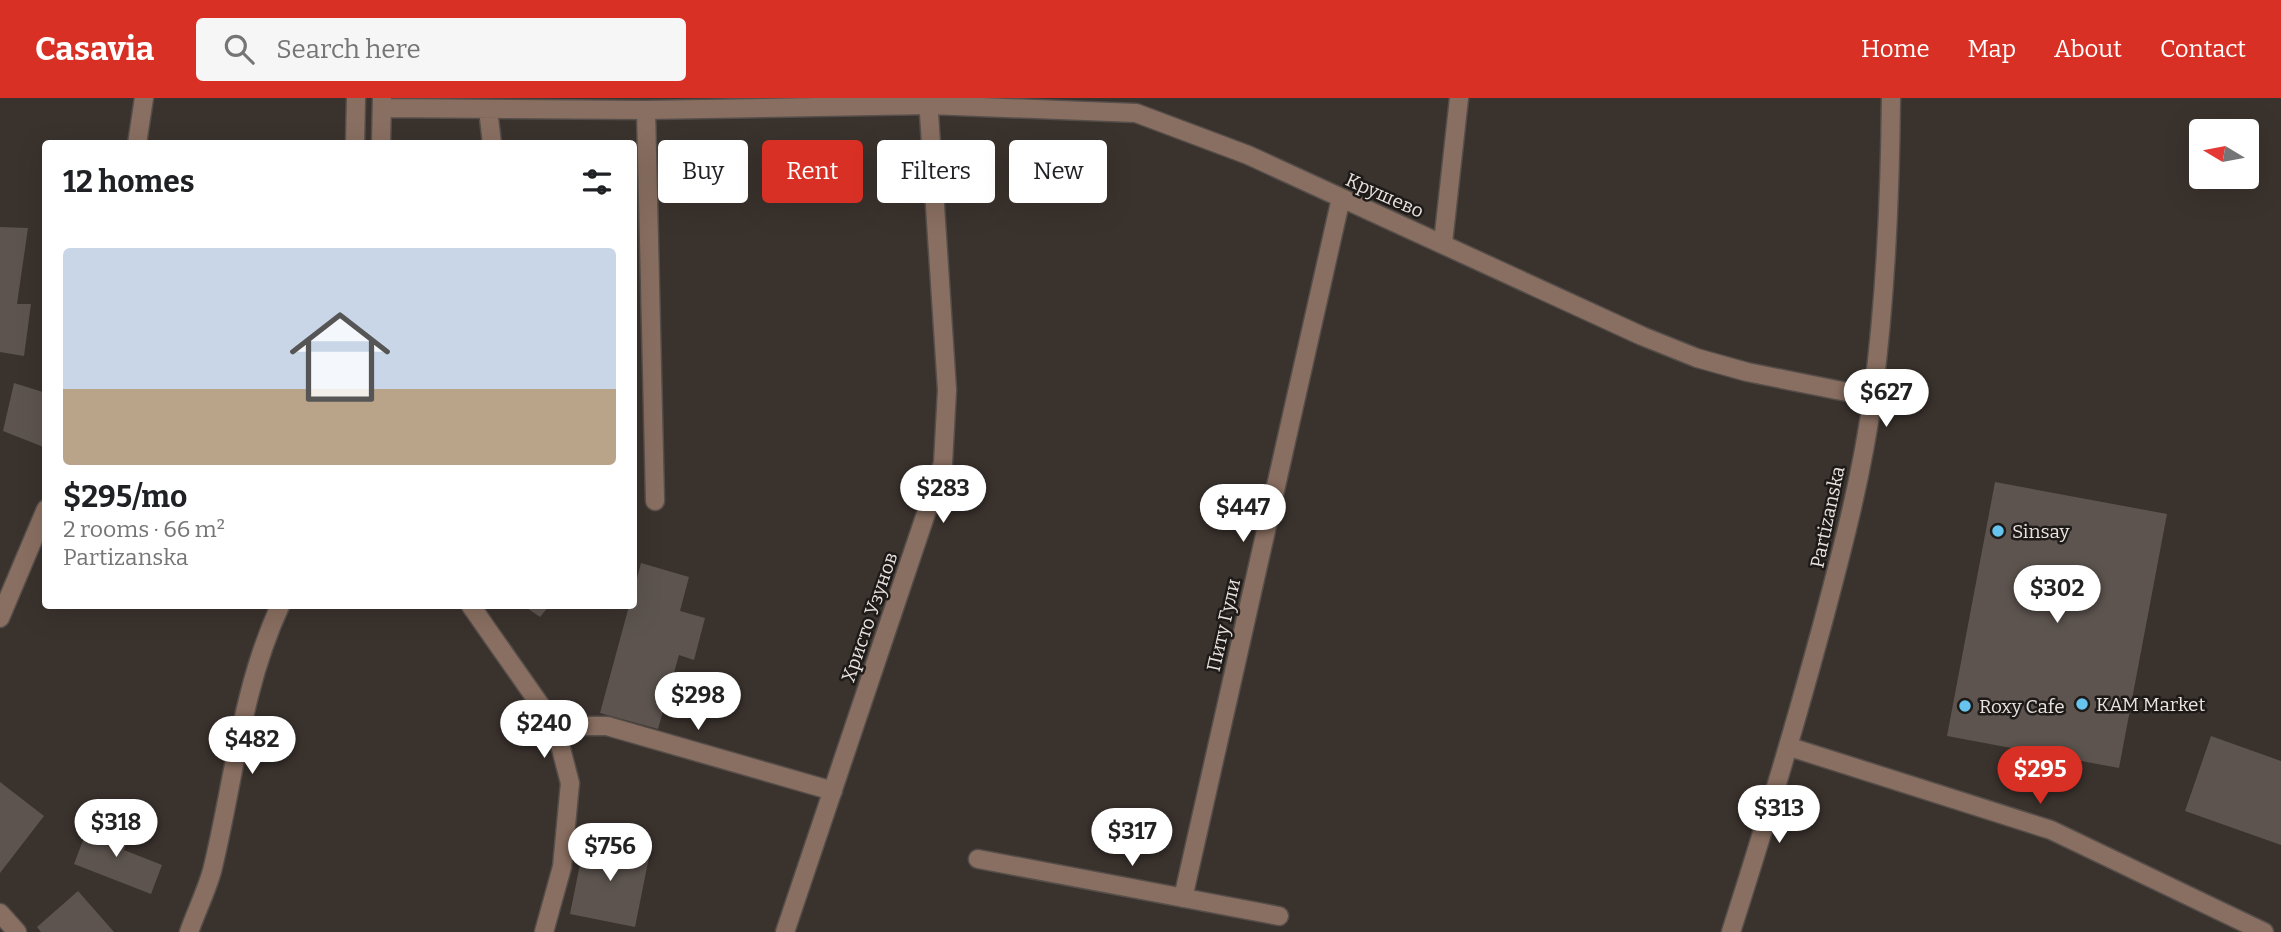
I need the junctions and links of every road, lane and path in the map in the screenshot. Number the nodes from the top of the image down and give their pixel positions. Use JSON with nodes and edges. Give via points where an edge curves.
{"nodes":[{"id":1,"x":144,"y":98,"type":"edge"},
{"id":2,"x":356,"y":98,"type":"edge"},
{"id":3,"x":1459,"y":98,"type":"edge"},
{"id":4,"x":1891,"y":98,"type":"edge"},
{"id":5,"x":929,"y":102,"type":"edge"},
{"id":6,"x":382,"y":103,"type":"edge"},
{"id":7,"x":1137,"y":105,"type":"edge"},
{"id":8,"x":488,"y":109,"type":"junction"},
{"id":9,"x":646,"y":110,"type":"junction"},
{"id":10,"x":138,"y":140,"type":"edge"},
{"id":11,"x":355,"y":140,"type":"edge"},
{"id":12,"x":381,"y":140,"type":"edge"},
{"id":13,"x":492,"y":140,"type":"edge"},
{"id":14,"x":1341,"y":198,"type":"junction"},
{"id":15,"x":1443,"y":243,"type":"junction"},
{"id":16,"x":1872,"y":397,"type":"junction"},
{"id":17,"x":655,"y":502,"type":"dead end"},
{"id":18,"x":42,"y":518,"type":"edge"},
{"id":19,"x":279,"y":609,"type":"edge"},
{"id":20,"x":473,"y":609,"type":"edge"},
{"id":21,"x":0,"y":618,"type":"edge"},
{"id":22,"x":555,"y":726,"type":"junction"},
{"id":23,"x":1790,"y":747,"type":"junction"},
{"id":24,"x":832,"y":791,"type":"junction"},
{"id":25,"x":978,"y":859,"type":"dead end"},
{"id":26,"x":1183,"y":898,"type":"junction"},
{"id":27,"x":0,"y":913,"type":"edge"},
{"id":28,"x":1279,"y":916,"type":"dead end"},
{"id":29,"x":17,"y":932,"type":"edge"},
{"id":30,"x":189,"y":932,"type":"edge"},
{"id":31,"x":544,"y":932,"type":"edge"},
{"id":32,"x":785,"y":932,"type":"edge"},
{"id":33,"x":1731,"y":932,"type":"edge"},
{"id":34,"x":2261,"y":932,"type":"edge"}],
"edges":[{"from":1,"to":10,"type":"street"},
{"from":2,"to":11,"type":"street"},
{"from":3,"to":15,"type":"street"},
{"from":4,"to":16,"type":"street","name":"Partizanska","via":[[1888,229]]},
{"from":5,"to":7,"type":"street","name":"Крушево"},
{"from":5,"to":9,"type":"street","name":"Крушево"},
{"from":5,"to":24,"type":"street","name":"Христо Узунов","via":[[947,390],[943,463]]},
{"from":6,"to":8,"type":"street","name":"Крушево"},
{"from":6,"to":12,"type":"street"},
{"from":7,"to":14,"type":"street","name":"Крушево"},
{"from":8,"to":9,"type":"street","name":"Крушево"},
{"from":8,"to":13,"type":"street"},
{"from":9,"to":17,"type":"street"},
{"from":14,"to":15,"type":"street","name":"Крушево"},
{"from":14,"to":26,"type":"street","name":"Питу Гули"},
{"from":15,"to":16,"type":"street","name":"Крушево","via":[[1697,358]]},
{"from":16,"to":23,"type":"street","name":"Partizanska","via":[[1847,532]]},
{"from":18,"to":21,"type":"street"},
{"from":19,"to":30,"type":"street","via":[[242,718],[211,875]]},
{"from":20,"to":22,"type":"street"},
{"from":22,"to":24,"type":"street","via":[[607,726]]},
{"from":22,"to":31,"type":"street","via":[[570,783],[562,867]]},
{"from":23,"to":33,"type":"street","name":"Partizanska"},
{"from":23,"to":34,"type":"street","via":[[2051,830]]},
{"from":24,"to":32,"type":"street","name":"Христо Узунов"},
{"from":25,"to":26,"type":"street"},
{"from":26,"to":28,"type":"street"},
{"from":27,"to":29,"type":"street"}]}
